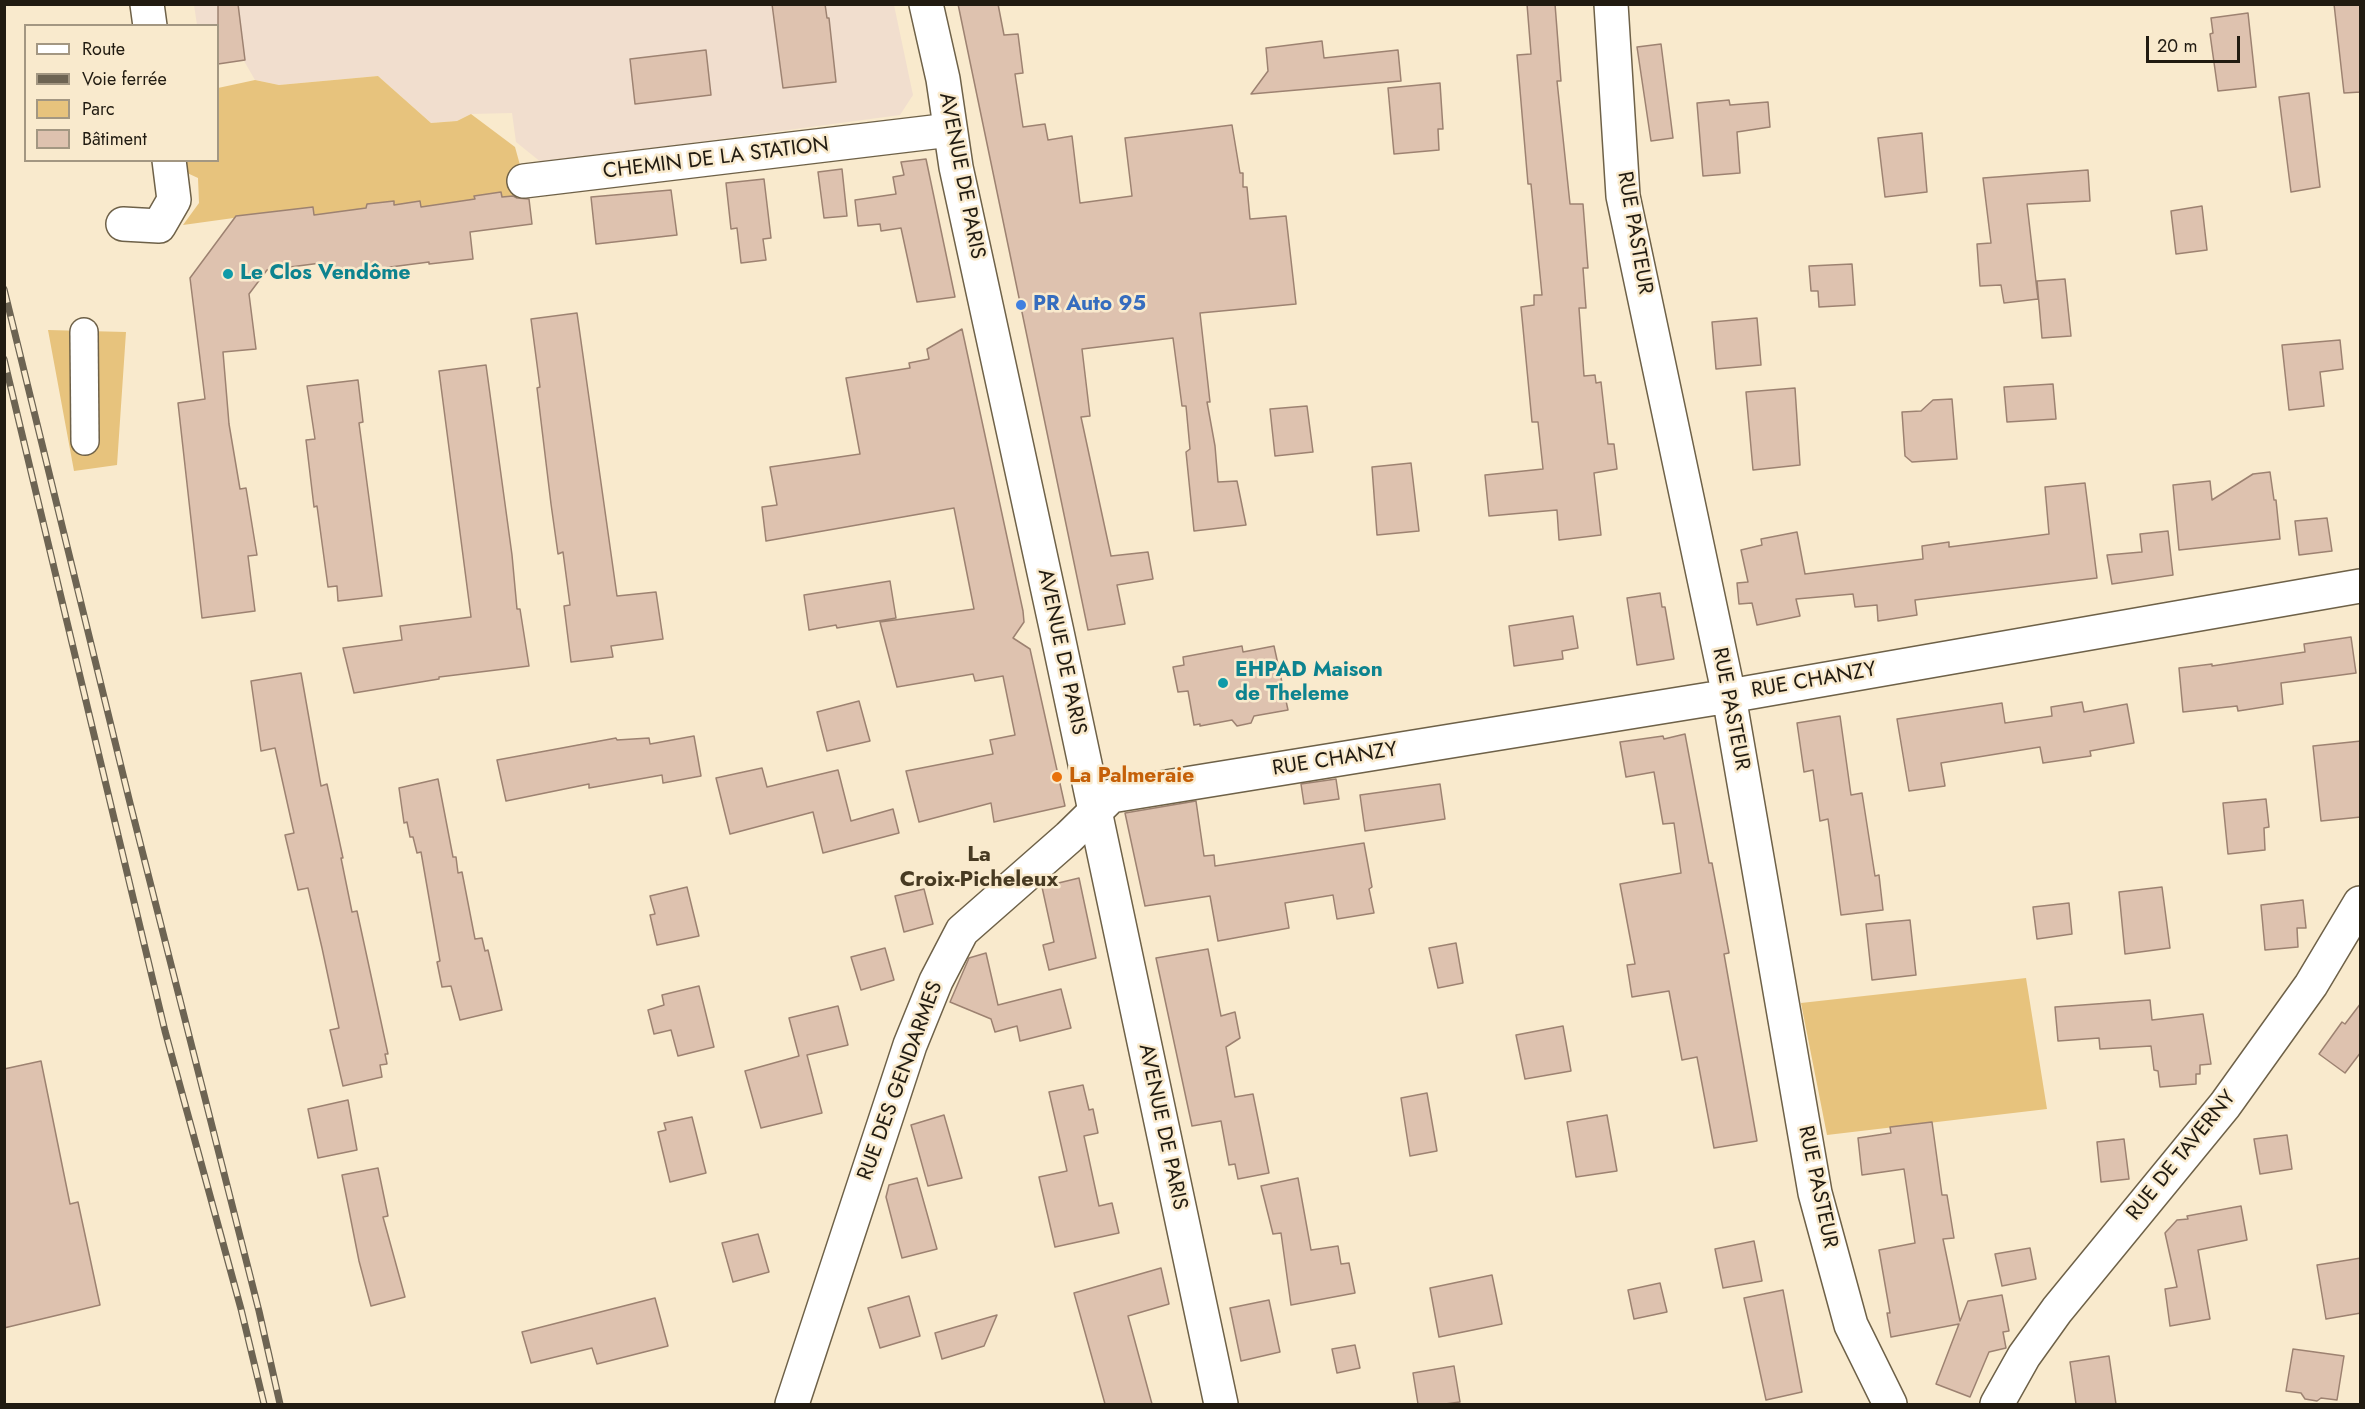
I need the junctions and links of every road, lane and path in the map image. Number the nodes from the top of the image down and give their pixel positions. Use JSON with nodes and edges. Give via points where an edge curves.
{"nodes":[{"id":1,"x":147,"y":4,"type":"edge"},
{"id":2,"x":926,"y":4,"type":"edge"},
{"id":3,"x":1611,"y":4,"type":"edge"},
{"id":4,"x":150,"y":24,"type":"edge"},
{"id":5,"x":950,"y":130,"type":"junction"},
{"id":6,"x":169,"y":162,"type":"edge"},
{"id":7,"x":524,"y":181,"type":"dead end"},
{"id":8,"x":123,"y":224,"type":"dead end"},
{"id":9,"x":84,"y":332,"type":"dead end"},
{"id":10,"x":85,"y":441,"type":"dead end"},
{"id":11,"x":2361,"y":586,"type":"edge"},
{"id":12,"x":1729,"y":696,"type":"junction"},
{"id":13,"x":1095,"y":811,"type":"junction"},
{"id":14,"x":2361,"y":903,"type":"edge"},
{"id":15,"x":792,"y":1404,"type":"edge"},
{"id":16,"x":1221,"y":1404,"type":"edge"},
{"id":17,"x":1890,"y":1404,"type":"edge"},
{"id":18,"x":1997,"y":1404,"type":"edge"}],
"edges":[{"from":1,"to":4,"type":"street"},
{"from":2,"to":5,"type":"street","name":"AVENUE DE PARIS"},
{"from":3,"to":12,"type":"street","name":"RUE PASTEUR","via":[[1623,196]]},
{"from":5,"to":7,"type":"street","name":"CHEMIN DE LA STATION"},
{"from":5,"to":13,"type":"street","name":"AVENUE DE PARIS"},
{"from":6,"to":8,"type":"street","via":[[175,207]]},
{"from":9,"to":10,"type":"street"},
{"from":11,"to":12,"type":"street","name":"RUE CHANZY"},
{"from":12,"to":13,"type":"street","name":"RUE CHANZY","via":[[1121,794],[1111,796]]},
{"from":12,"to":17,"type":"street","name":"RUE PASTEUR","via":[[1815,1193],[1851,1325]]},
{"from":13,"to":15,"type":"street","name":"RUE DES GENDARMES","via":[[962,931],[936,981],[910,1045]]},
{"from":13,"to":16,"type":"street","name":"AVENUE DE PARIS"},
{"from":14,"to":18,"type":"street","name":"RUE DE TAVERNY","via":[[2312,985],[2225,1105],[2057,1310],[2024,1356]]}]}
